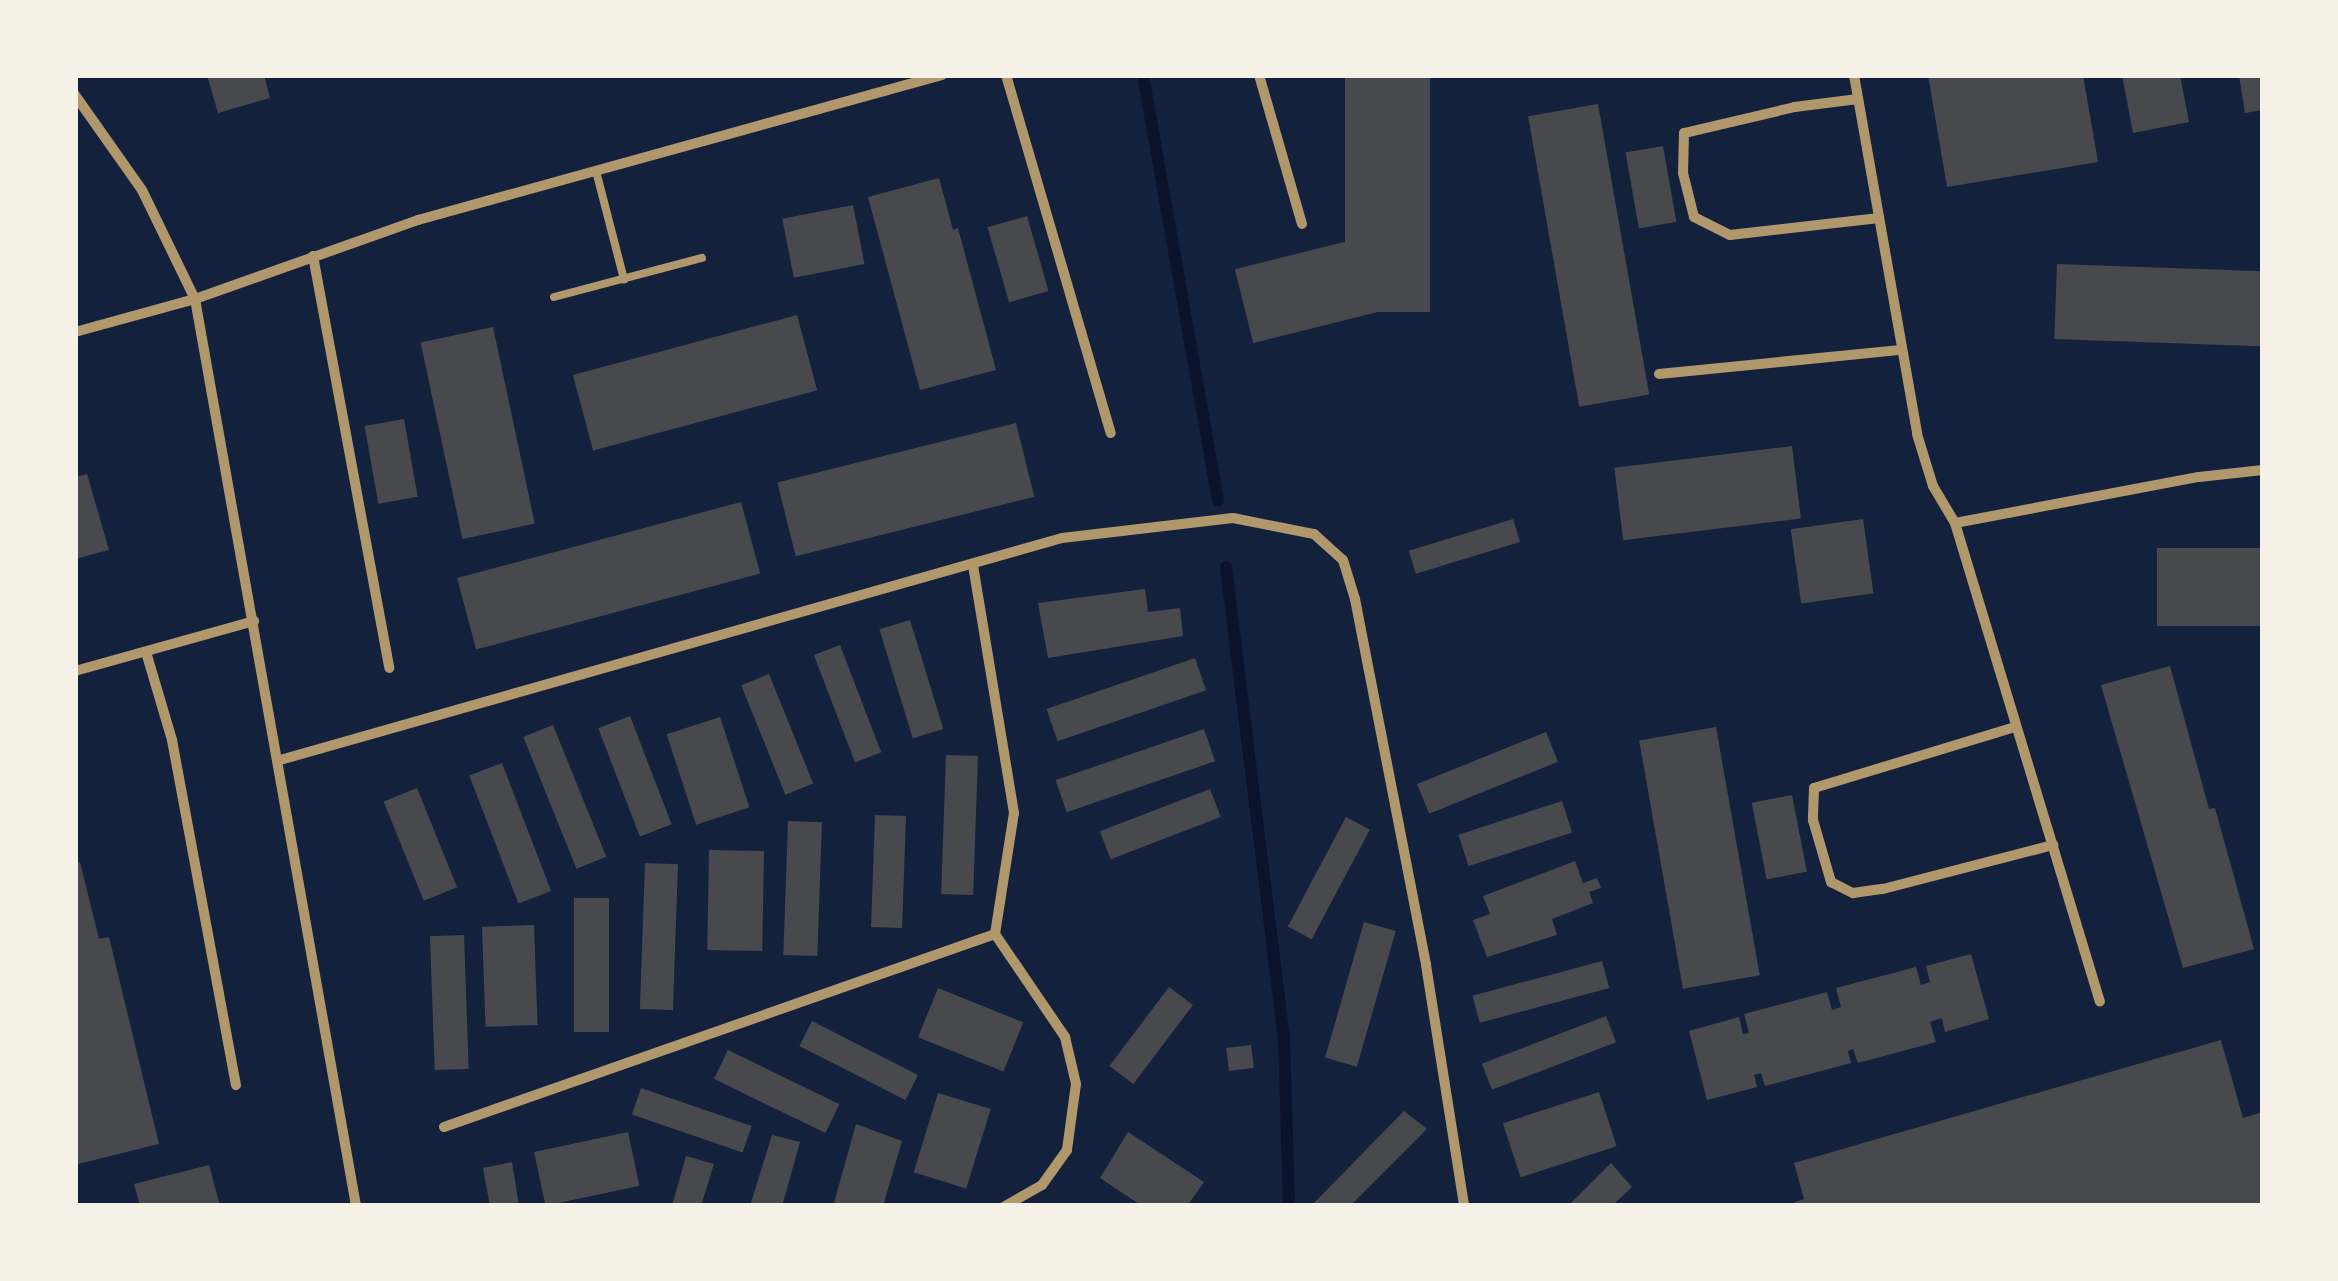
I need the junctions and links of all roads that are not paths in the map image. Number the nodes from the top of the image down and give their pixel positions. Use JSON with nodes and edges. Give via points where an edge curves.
{"nodes":[{"id":1,"x":942,"y":75,"type":"edge"},
{"id":2,"x":1006,"y":75,"type":"edge"},
{"id":3,"x":1259,"y":75,"type":"edge"},
{"id":4,"x":1854,"y":75,"type":"edge"},
{"id":5,"x":75,"y":95,"type":"edge"},
{"id":6,"x":1858,"y":100,"type":"junction"},
{"id":7,"x":596,"y":171,"type":"junction"},
{"id":8,"x":1880,"y":218,"type":"junction"},
{"id":9,"x":1302,"y":224,"type":"dead end"},
{"id":10,"x":313,"y":256,"type":"junction"},
{"id":11,"x":702,"y":258,"type":"dead end"},
{"id":12,"x":624,"y":279,"type":"junction"},
{"id":13,"x":554,"y":297,"type":"dead end"},
{"id":14,"x":195,"y":299,"type":"junction"},
{"id":15,"x":75,"y":332,"type":"edge"},
{"id":16,"x":1901,"y":350,"type":"junction"},
{"id":17,"x":1658,"y":374,"type":"dead end"},
{"id":18,"x":1111,"y":434,"type":"dead end"},
{"id":19,"x":2263,"y":470,"type":"edge"},
{"id":20,"x":1955,"y":523,"type":"junction"},
{"id":21,"x":972,"y":566,"type":"junction"},
{"id":22,"x":254,"y":621,"type":"junction"},
{"id":23,"x":146,"y":652,"type":"junction"},
{"id":24,"x":389,"y":668,"type":"dead end"},
{"id":25,"x":75,"y":672,"type":"edge"},
{"id":26,"x":2015,"y":727,"type":"junction"},
{"id":27,"x":280,"y":760,"type":"junction"},
{"id":28,"x":2054,"y":845,"type":"junction"},
{"id":29,"x":994,"y":934,"type":"junction"},
{"id":30,"x":2100,"y":1002,"type":"dead end"},
{"id":31,"x":236,"y":1085,"type":"dead end"},
{"id":32,"x":444,"y":1127,"type":"dead end"},
{"id":33,"x":356,"y":1206,"type":"edge"},
{"id":34,"x":1005,"y":1206,"type":"edge"},
{"id":35,"x":1464,"y":1206,"type":"edge"}],
"edges":[{"from":1,"to":7,"type":"street"},
{"from":2,"to":18,"type":"street"},
{"from":3,"to":9,"type":"street"},
{"from":4,"to":6,"type":"street"},
{"from":5,"to":14,"type":"street","via":[[142,190]]},
{"from":6,"to":8,"type":"street"},
{"from":6,"to":8,"type":"street","via":[[1684,133],[1683,173],[1694,217],[1730,235]]},
{"from":7,"to":10,"type":"street"},
{"from":7,"to":12,"type":"lane"},
{"from":8,"to":16,"type":"street"},
{"from":10,"to":14,"type":"street"},
{"from":10,"to":24,"type":"street"},
{"from":11,"to":12,"type":"lane"},
{"from":12,"to":13,"type":"lane"},
{"from":14,"to":15,"type":"street"},
{"from":14,"to":22,"type":"street"},
{"from":16,"to":17,"type":"street"},
{"from":16,"to":20,"type":"street","via":[[1933,486]]},
{"from":19,"to":20,"type":"street"},
{"from":20,"to":26,"type":"street"},
{"from":21,"to":27,"type":"street"},
{"from":21,"to":29,"type":"street","via":[[1014,813]]},
{"from":21,"to":35,"type":"street","via":[[1062,538],[1232,518],[1314,534],[1343,560],[1426,965]]},
{"from":22,"to":23,"type":"street"},
{"from":22,"to":27,"type":"street"},
{"from":23,"to":25,"type":"street"},
{"from":23,"to":31,"type":"street","via":[[172,740]]},
{"from":26,"to":28,"type":"street"},
{"from":26,"to":28,"type":"street","via":[[1814,788],[1814,820],[1831,882],[1853,894]]},
{"from":27,"to":33,"type":"street"},
{"from":28,"to":30,"type":"street"},
{"from":29,"to":32,"type":"street"},
{"from":29,"to":34,"type":"street","via":[[1065,1037],[1076,1084],[1067,1150],[1042,1186]]}]}
